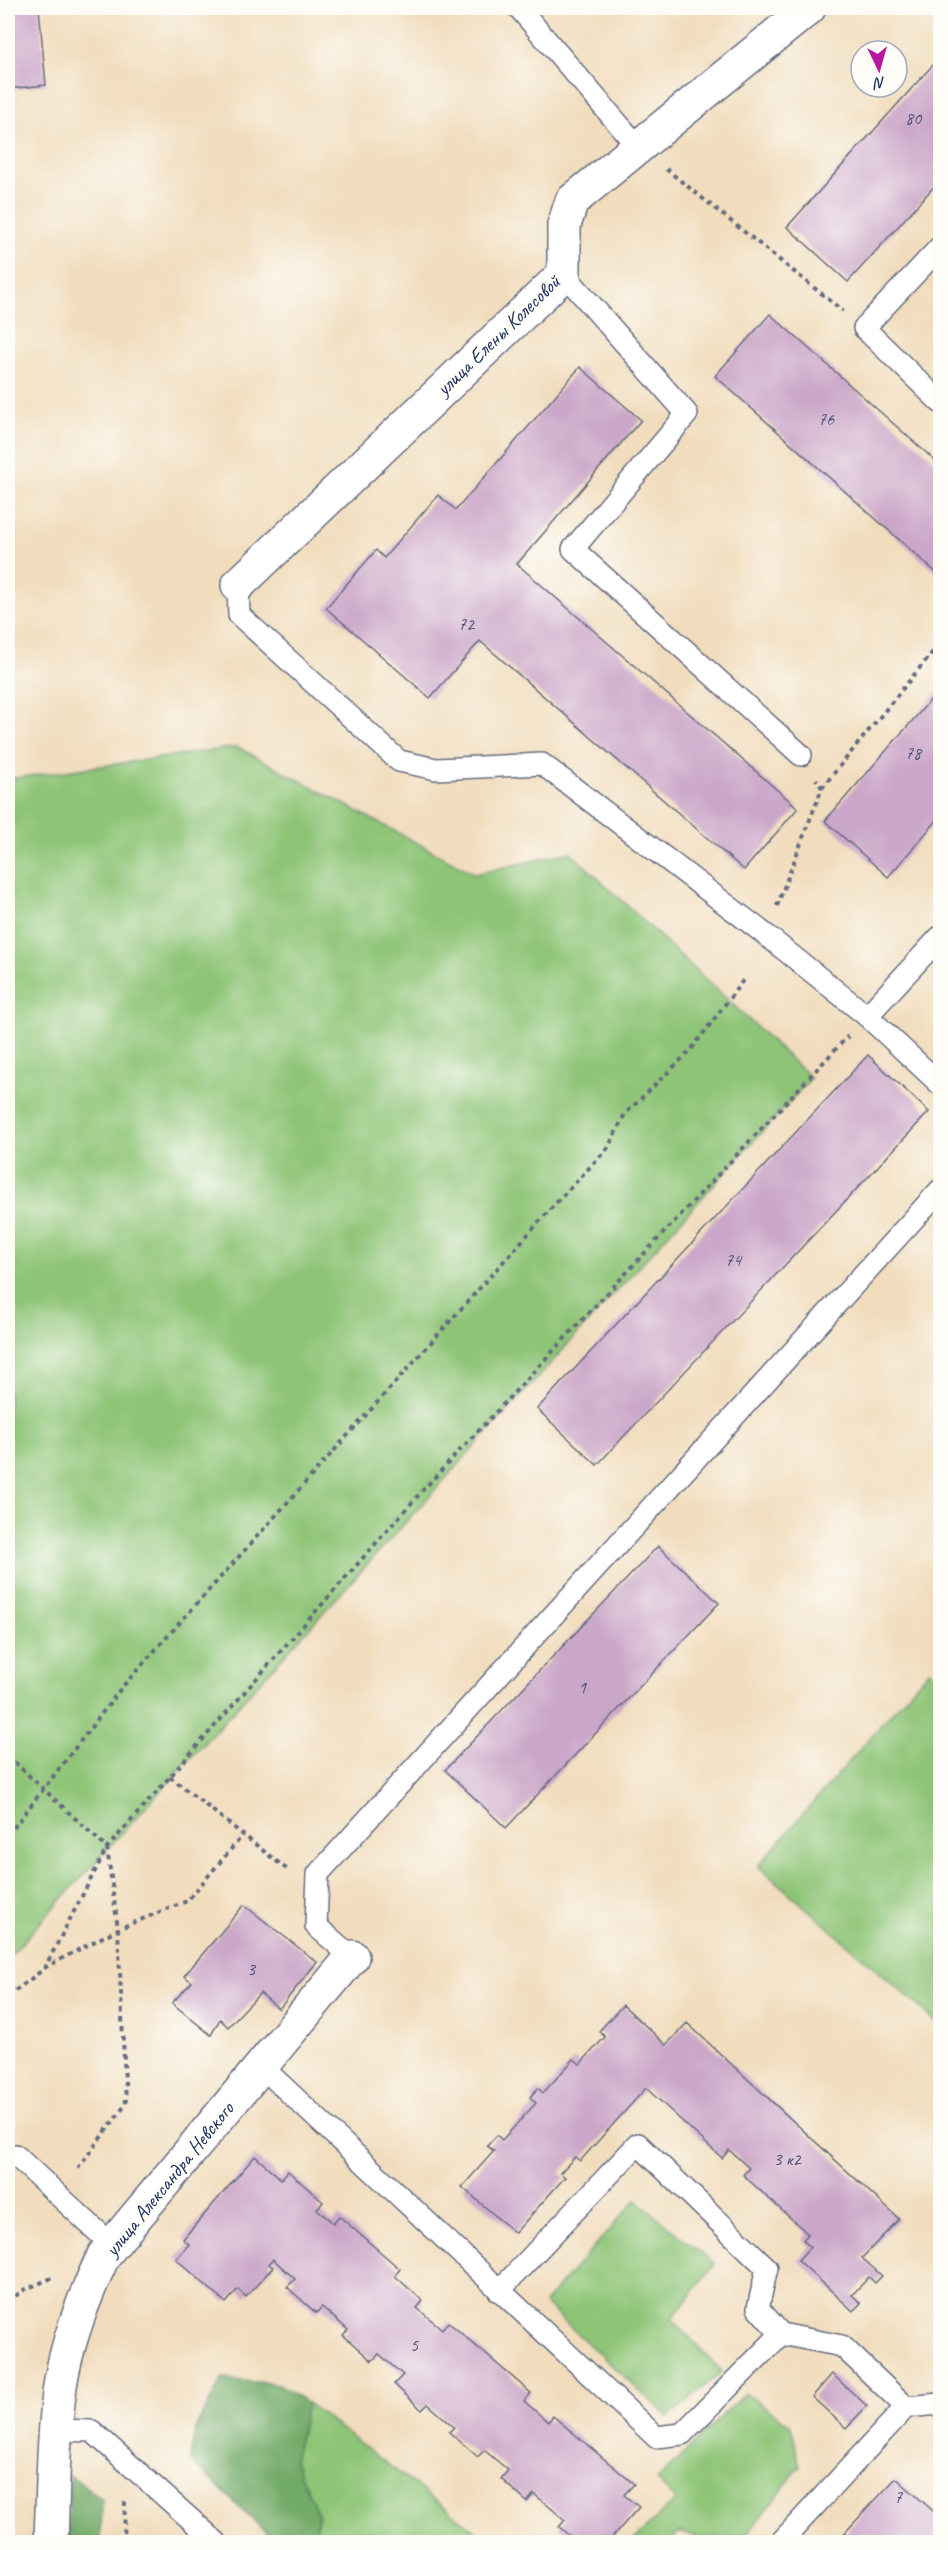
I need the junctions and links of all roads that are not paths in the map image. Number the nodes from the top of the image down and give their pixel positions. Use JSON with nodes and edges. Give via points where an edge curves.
{"nodes":[{"id":1,"x":519,"y":8,"type":"edge"},
{"id":2,"x":809,"y":8,"type":"edge"},
{"id":3,"x":638,"y":147,"type":"junction"},
{"id":4,"x":940,"y":247,"type":"edge"},
{"id":5,"x":564,"y":274,"type":"junction"},
{"id":6,"x":940,"y":402,"type":"edge"},
{"id":7,"x":238,"y":585,"type":"joint"},
{"id":8,"x":801,"y":755,"type":"road end"},
{"id":9,"x":940,"y":937,"type":"edge"},
{"id":10,"x":867,"y":1016,"type":"junction"},
{"id":11,"x":940,"y":1083,"type":"edge"},
{"id":12,"x":940,"y":1190,"type":"edge"},
{"id":13,"x":352,"y":1957,"type":"joint"},
{"id":14,"x":261,"y":2066,"type":"junction"},
{"id":15,"x":15,"y":2155,"type":"dead end"},
{"id":16,"x":112,"y":2246,"type":"junction"},
{"id":17,"x":499,"y":2291,"type":"junction"},
{"id":18,"x":781,"y":2334,"type":"junction"},
{"id":19,"x":940,"y":2404,"type":"edge"},
{"id":20,"x":906,"y":2407,"type":"junction"},
{"id":21,"x":56,"y":2430,"type":"junction"},
{"id":22,"x":51,"y":2542,"type":"edge"},
{"id":23,"x":216,"y":2542,"type":"edge"},
{"id":24,"x":781,"y":2542,"type":"edge"}],
"edges":[{"from":1,"to":3,"type":"lane"},
{"from":2,"to":3,"type":"street","name":"улица Елены Колесовой"},
{"from":3,"to":5,"type":"street","name":"улица Елены Колесовой","via":[[572,201],[564,225]]},
{"from":4,"to":6,"type":"lane","via":[[864,328]]},
{"from":5,"to":7,"type":"street","name":"улица Елены Колесовой"},
{"from":5,"to":8,"type":"lane","via":[[687,414],[573,549]]},
{"from":7,"to":10,"type":"lane","via":[[238,615],[399,761],[436,769],[542,764]]},
{"from":9,"to":10,"type":"lane"},
{"from":10,"to":11,"type":"lane"},
{"from":12,"to":13,"type":"lane","via":[[318,1875],[316,1926]]},
{"from":13,"to":14,"type":"street","name":"улица Александра Невского"},
{"from":14,"to":16,"type":"street","name":"улица Александра Невского"},
{"from":14,"to":17,"type":"lane"},
{"from":15,"to":16,"type":"lane"},
{"from":16,"to":21,"type":"street","name":"улица Александра Невского","via":[[84,2298],[70,2339],[60,2384]]},
{"from":17,"to":18,"type":"lane","via":[[656,2437],[682,2434]]},
{"from":17,"to":18,"type":"lane","via":[[638,2144],[767,2268],[758,2308]]},
{"from":18,"to":20,"type":"lane","via":[[842,2346]]},
{"from":19,"to":20,"type":"lane"},
{"from":20,"to":24,"type":"lane"},
{"from":21,"to":22,"type":"street","name":"улица Александра Невского"},
{"from":21,"to":23,"type":"lane","via":[[92,2431]]}]}
